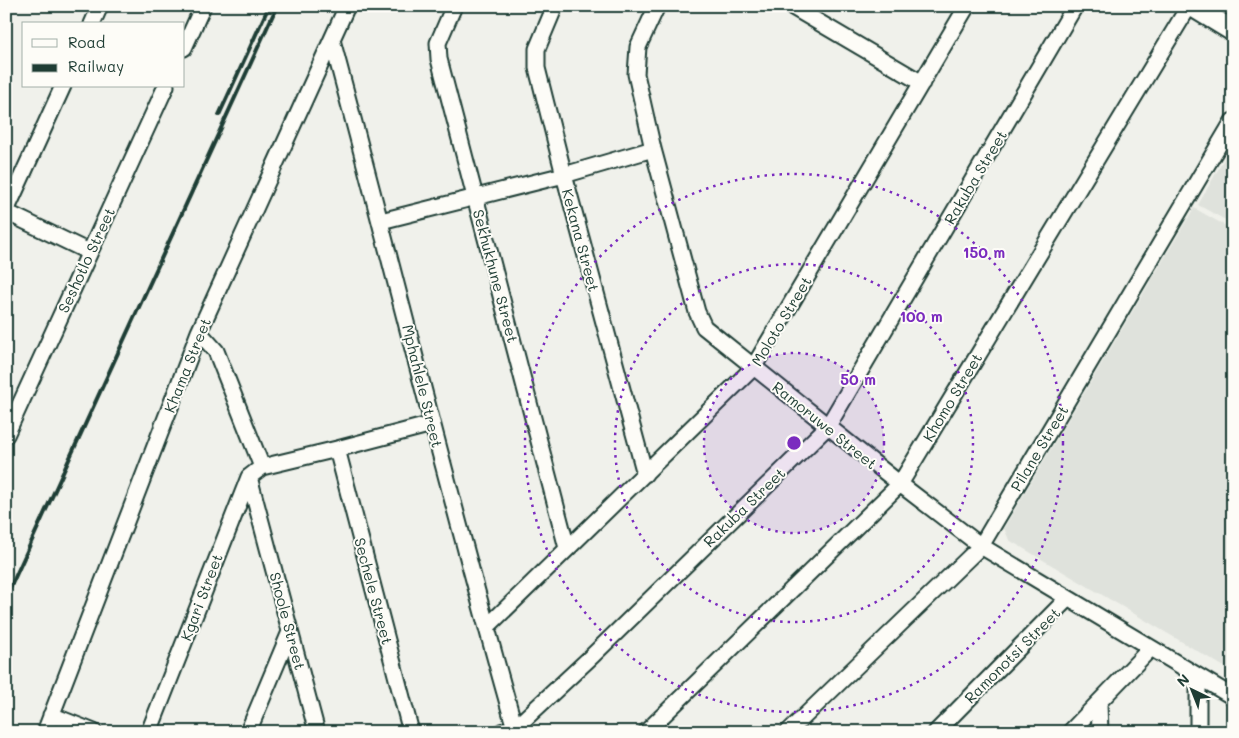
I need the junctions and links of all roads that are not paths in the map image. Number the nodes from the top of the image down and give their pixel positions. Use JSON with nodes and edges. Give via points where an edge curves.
{"nodes":[{"id":1,"x":100,"y":6,"type":"edge"},
{"id":2,"x":203,"y":6,"type":"edge"},
{"id":3,"x":347,"y":6,"type":"edge"},
{"id":4,"x":454,"y":6,"type":"edge"},
{"id":5,"x":555,"y":6,"type":"edge"},
{"id":6,"x":657,"y":6,"type":"edge"},
{"id":7,"x":791,"y":6,"type":"edge"},
{"id":8,"x":967,"y":6,"type":"edge"},
{"id":9,"x":1075,"y":6,"type":"edge"},
{"id":10,"x":1191,"y":6,"type":"edge"},
{"id":11,"x":1218,"y":6,"type":"edge"},
{"id":12,"x":1233,"y":15,"type":"edge"},
{"id":13,"x":93,"y":22,"type":"edge"},
{"id":14,"x":1233,"y":31,"type":"edge"},
{"id":15,"x":332,"y":40,"type":"junction"},
{"id":16,"x":185,"y":46,"type":"edge"},
{"id":17,"x":922,"y":83,"type":"junction"},
{"id":18,"x":62,"y":88,"type":"edge"},
{"id":19,"x":165,"y":88,"type":"edge"},
{"id":20,"x":1233,"y":121,"type":"edge"},
{"id":21,"x":653,"y":149,"type":"junction"},
{"id":22,"x":564,"y":175,"type":"junction"},
{"id":23,"x":474,"y":197,"type":"junction"},
{"id":24,"x":6,"y":212,"type":"edge"},
{"id":25,"x":381,"y":221,"type":"junction"},
{"id":26,"x":89,"y":252,"type":"junction"},
{"id":27,"x":199,"y":332,"type":"junction"},
{"id":28,"x":753,"y":368,"type":"junction"},
{"id":29,"x":432,"y":424,"type":"junction"},
{"id":30,"x":828,"y":426,"type":"junction"},
{"id":31,"x":6,"y":435,"type":"edge"},
{"id":32,"x":338,"y":450,"type":"junction"},
{"id":33,"x":262,"y":467,"type":"junction"},
{"id":34,"x":645,"y":474,"type":"junction"},
{"id":35,"x":249,"y":477,"type":"junction"},
{"id":36,"x":900,"y":484,"type":"junction"},
{"id":37,"x":236,"y":506,"type":"junction"},
{"id":38,"x":259,"y":510,"type":"junction"},
{"id":39,"x":981,"y":546,"type":"junction"},
{"id":40,"x":567,"y":548,"type":"junction"},
{"id":41,"x":1067,"y":599,"type":"junction"},
{"id":42,"x":487,"y":627,"type":"junction"},
{"id":43,"x":290,"y":632,"type":"junction"},
{"id":44,"x":1150,"y":649,"type":"junction"},
{"id":45,"x":1198,"y":677,"type":"junction"},
{"id":46,"x":1233,"y":697,"type":"edge"},
{"id":47,"x":1099,"y":703,"type":"junction"},
{"id":48,"x":51,"y":715,"type":"junction"},
{"id":49,"x":511,"y":730,"type":"edge"},
{"id":50,"x":45,"y":732,"type":"edge"},
{"id":51,"x":94,"y":732,"type":"edge"},
{"id":52,"x":149,"y":732,"type":"edge"},
{"id":53,"x":248,"y":732,"type":"edge"},
{"id":54,"x":317,"y":732,"type":"edge"},
{"id":55,"x":411,"y":732,"type":"edge"},
{"id":56,"x":646,"y":732,"type":"edge"},
{"id":57,"x":788,"y":732,"type":"edge"},
{"id":58,"x":936,"y":732,"type":"edge"},
{"id":59,"x":1070,"y":732,"type":"edge"},
{"id":60,"x":1100,"y":732,"type":"edge"},
{"id":61,"x":1198,"y":732,"type":"edge"}],
"edges":[{"from":1,"to":13,"type":"street"},
{"from":2,"to":16,"type":"street"},
{"from":3,"to":15,"type":"street","name":"Khama Street"},
{"from":4,"to":23,"type":"street","name":"Sekhukhune Street","via":[[438,43],[438,59]]},
{"from":5,"to":22,"type":"street","name":"Kekana Street","via":[[542,34],[536,58]]},
{"from":6,"to":21,"type":"street","name":"Ramoruwe Street","via":[[638,47],[635,66]]},
{"from":7,"to":17,"type":"street"},
{"from":8,"to":17,"type":"street","name":"Moloto Street"},
{"from":9,"to":30,"type":"street","name":"Rakuba Street"},
{"from":10,"to":14,"type":"main road"},
{"from":10,"to":36,"type":"street","name":"Khomo Street"},
{"from":11,"to":12,"type":"main road"},
{"from":15,"to":25,"type":"street","name":"Mphahlele Street"},
{"from":15,"to":27,"type":"street","name":"Khama Street"},
{"from":17,"to":28,"type":"street","name":"Moloto Street"},
{"from":18,"to":24,"type":"street"},
{"from":19,"to":26,"type":"street","name":"Seshotlo Street"},
{"from":20,"to":39,"type":"street","name":"Pilane Street"},
{"from":21,"to":22,"type":"street"},
{"from":21,"to":28,"type":"street","name":"Ramoruwe Street","via":[[700,322]]},
{"from":22,"to":23,"type":"street"},
{"from":22,"to":34,"type":"street","name":"Kekana Street"},
{"from":23,"to":25,"type":"street"},
{"from":23,"to":40,"type":"street","name":"Sekhukhune Street"},
{"from":24,"to":26,"type":"street"},
{"from":25,"to":29,"type":"street","name":"Mphahlele Street"},
{"from":26,"to":31,"type":"street","name":"Seshotlo Street"},
{"from":27,"to":33,"type":"street","via":[[216,351]]},
{"from":27,"to":48,"type":"street","name":"Khama Street"},
{"from":28,"to":30,"type":"street","name":"Ramoruwe Street"},
{"from":28,"to":34,"type":"street","name":"Moloto Street"},
{"from":29,"to":32,"type":"street","name":"Kgari Street"},
{"from":29,"to":42,"type":"street","name":"Mphahlele Street"},
{"from":30,"to":36,"type":"street","name":"Ramoruwe Street"},
{"from":30,"to":49,"type":"street","name":"Rakuba Street","via":[[592,656]]},
{"from":32,"to":33,"type":"street","name":"Kgari Street"},
{"from":32,"to":55,"type":"street","name":"Sechele Street"},
{"from":33,"to":35,"type":"street","name":"Kgari Street"},
{"from":34,"to":40,"type":"street","name":"Moloto Street"},
{"from":35,"to":37,"type":"street","name":"Kgari Street"},
{"from":35,"to":38,"type":"street","name":"Shoole Street"},
{"from":36,"to":39,"type":"street","name":"Ramoruwe Street"},
{"from":36,"to":56,"type":"street","name":"Khomo Street"},
{"from":37,"to":38,"type":"street"},
{"from":37,"to":52,"type":"street","name":"Kgari Street"},
{"from":38,"to":43,"type":"street","name":"Shoole Street"},
{"from":39,"to":41,"type":"street","name":"Ramoruwe Street"},
{"from":39,"to":57,"type":"street","name":"Pilane Street"},
{"from":40,"to":42,"type":"street","name":"Moloto Street"},
{"from":41,"to":44,"type":"street","name":"Ramoruwe Street"},
{"from":41,"to":58,"type":"street","name":"Ramonotsi Street"},
{"from":42,"to":49,"type":"street","name":"Mphahlele Street"},
{"from":43,"to":53,"type":"street"},
{"from":43,"to":54,"type":"street","name":"Shoole Street"},
{"from":44,"to":45,"type":"street","name":"Ramoruwe Street"},
{"from":44,"to":47,"type":"street"},
{"from":45,"to":46,"type":"street","name":"Ramoruwe Street"},
{"from":45,"to":61,"type":"street"},
{"from":47,"to":59,"type":"street"},
{"from":47,"to":60,"type":"street"},
{"from":48,"to":50,"type":"street","name":"Khama Street"},
{"from":48,"to":51,"type":"street"}]}
